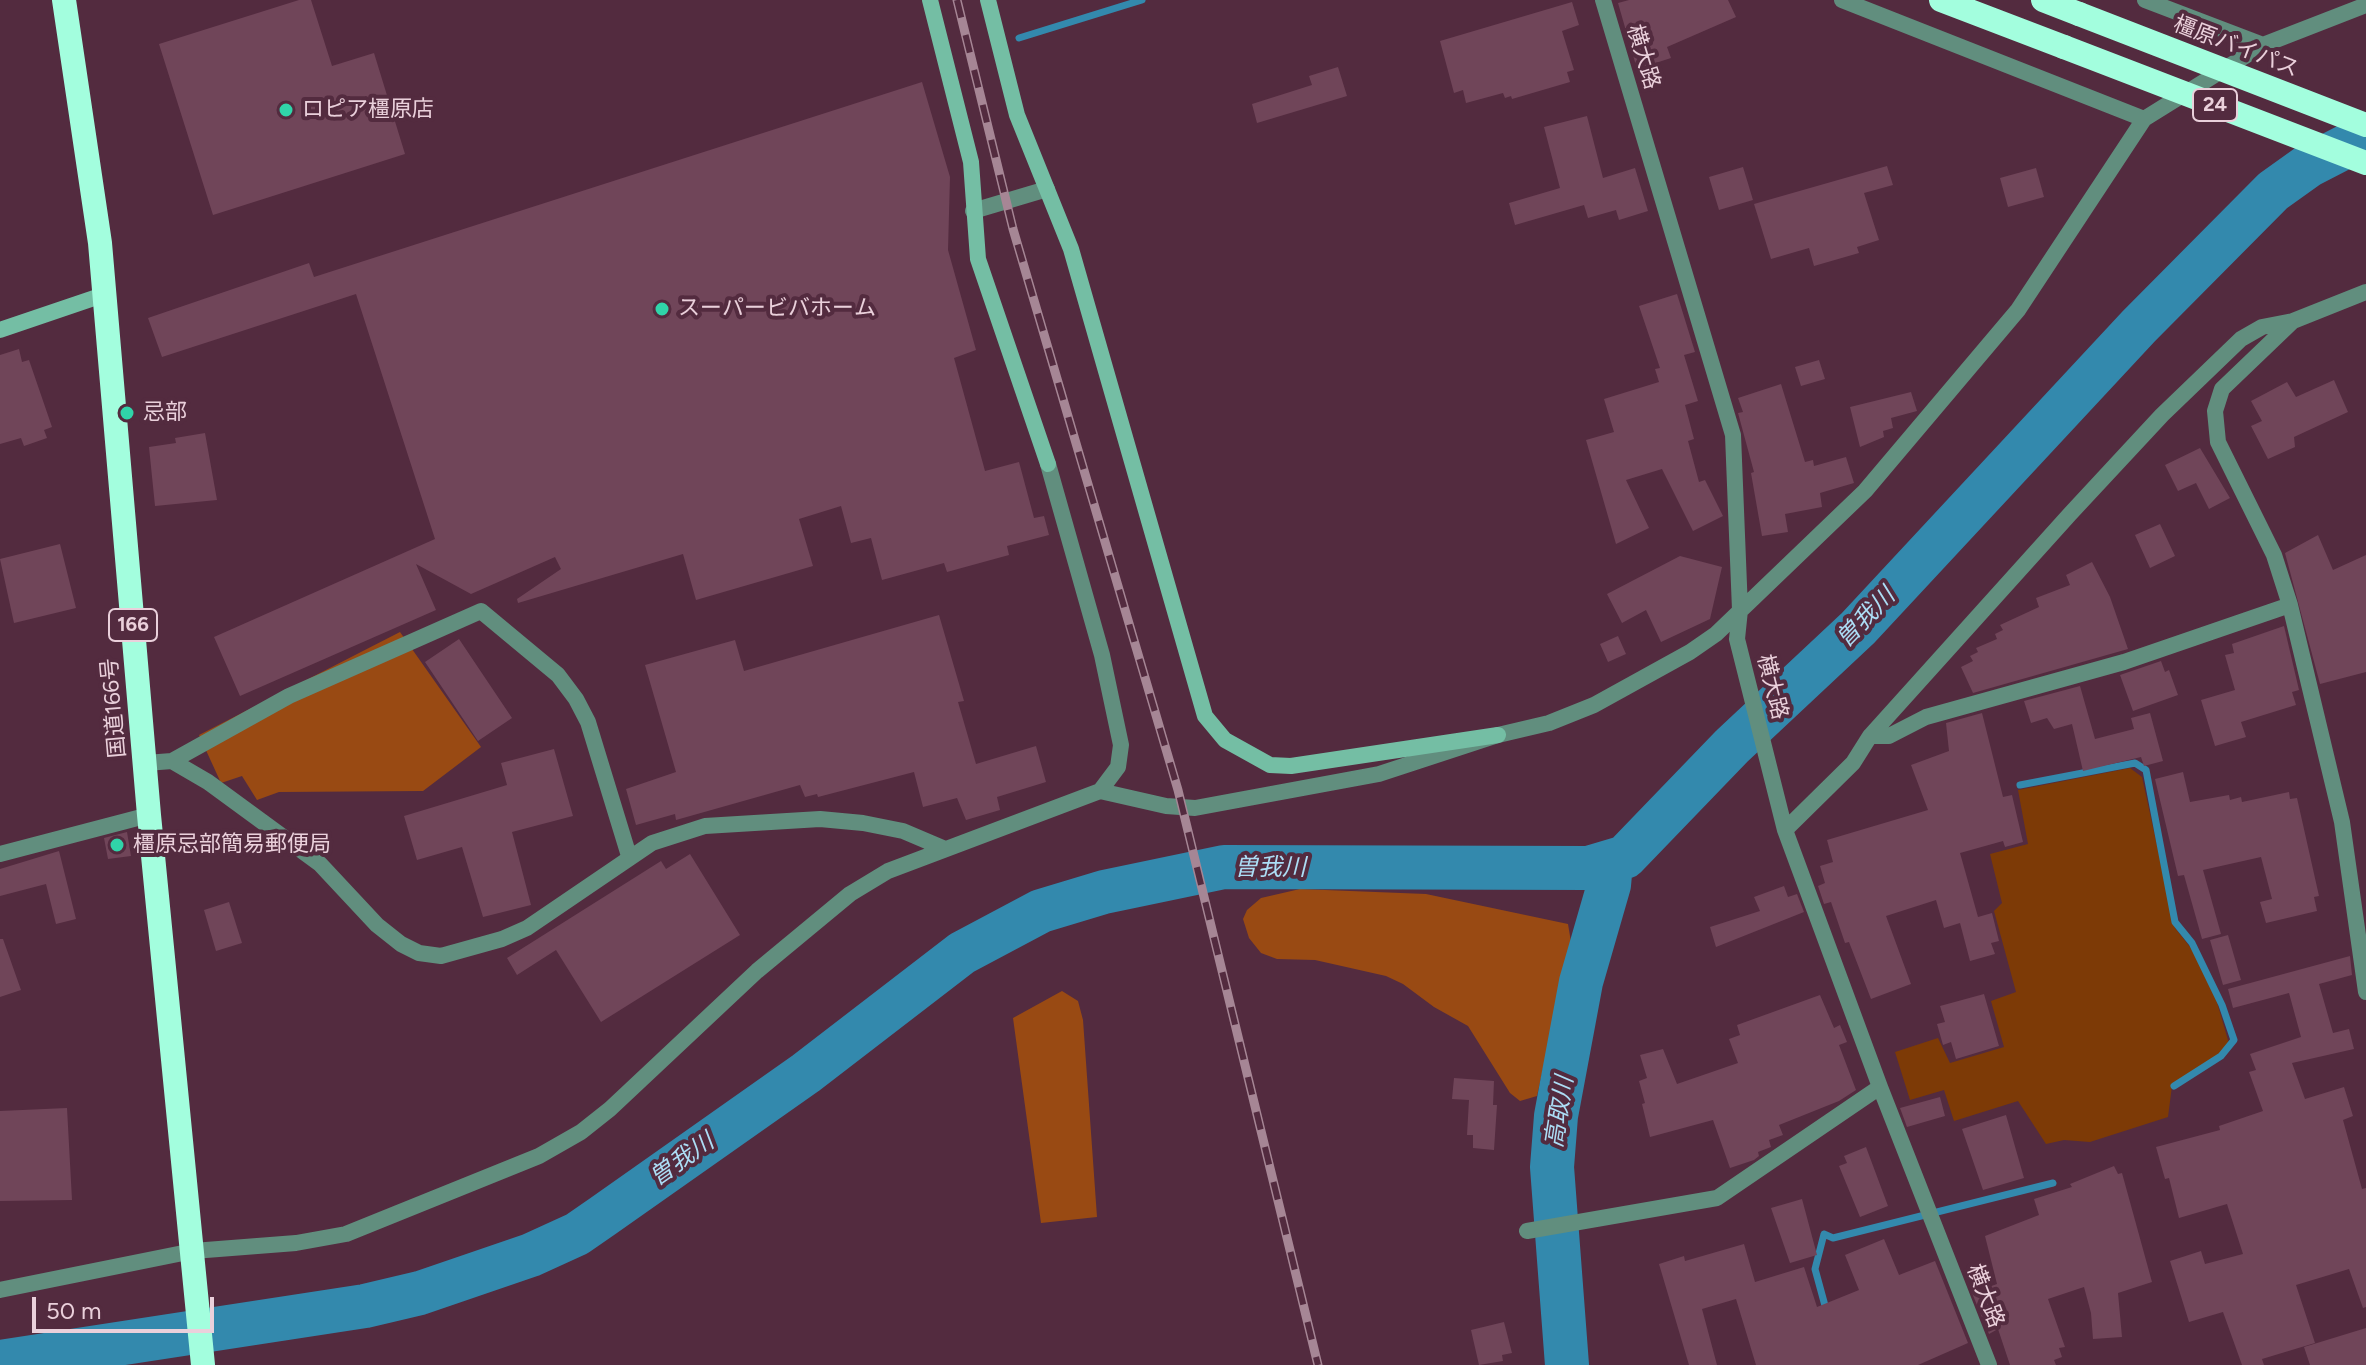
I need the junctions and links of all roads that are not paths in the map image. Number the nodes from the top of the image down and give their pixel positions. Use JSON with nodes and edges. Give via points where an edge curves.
{"nodes":[{"id":1,"x":64,"y":0,"type":"edge"},
{"id":2,"x":930,"y":0,"type":"edge"},
{"id":3,"x":988,"y":0,"type":"edge"},
{"id":4,"x":1603,"y":0,"type":"edge"},
{"id":5,"x":1842,"y":0,"type":"edge"},
{"id":6,"x":1941,"y":0,"type":"edge"},
{"id":7,"x":2043,"y":0,"type":"edge"},
{"id":8,"x":2145,"y":0,"type":"edge"},
{"id":9,"x":2366,"y":5,"type":"edge"},
{"id":10,"x":2263,"y":45,"type":"junction"},
{"id":11,"x":2144,"y":119,"type":"junction"},
{"id":12,"x":2366,"y":125,"type":"edge"},
{"id":13,"x":2366,"y":163,"type":"edge"},
{"id":14,"x":1047,"y":189,"type":"junction"},
{"id":15,"x":973,"y":211,"type":"junction"},
{"id":16,"x":2366,"y":292,"type":"edge"},
{"id":17,"x":103,"y":295,"type":"junction"},
{"id":18,"x":2293,"y":321,"type":"junction"},
{"id":19,"x":0,"y":330,"type":"edge"},
{"id":20,"x":2290,"y":605,"type":"junction"},
{"id":21,"x":1740,"y":610,"type":"junction"},
{"id":22,"x":1498,"y":735,"type":"junction"},
{"id":23,"x":1870,"y":736,"type":"junction"},
{"id":24,"x":172,"y":761,"type":"junction"},
{"id":25,"x":146,"y":763,"type":"junction"},
{"id":26,"x":1100,"y":791,"type":"junction"},
{"id":27,"x":149,"y":815,"type":"junction"},
{"id":28,"x":1785,"y":830,"type":"junction"},
{"id":29,"x":943,"y":848,"type":"junction"},
{"id":30,"x":0,"y":854,"type":"edge"},
{"id":31,"x":629,"y":856,"type":"junction"},
{"id":32,"x":2366,"y":992,"type":"edge"},
{"id":33,"x":1880,"y":1087,"type":"junction"},
{"id":34,"x":1527,"y":1231,"type":"dead end"},
{"id":35,"x":193,"y":1251,"type":"junction"},
{"id":36,"x":0,"y":1290,"type":"edge"},
{"id":37,"x":203,"y":1365,"type":"edge"},
{"id":38,"x":1989,"y":1365,"type":"edge"}],
"edges":[{"from":1,"to":17,"type":"highway","name":"国道166号","number":"166"},
{"from":2,"to":15,"type":"street","via":[[965,134]]},
{"from":3,"to":14,"type":"street","via":[[1017,115]]},
{"from":4,"to":21,"type":"street","name":"横大路","via":[[1733,435]]},
{"from":5,"to":11,"type":"street"},
{"from":6,"to":13,"type":"highway","number":"24","bridge":true},
{"from":7,"to":12,"type":"highway","name":"橿原バイパス","number":"24","bridge":true},
{"from":8,"to":10,"type":"street"},
{"from":9,"to":10,"type":"street"},
{"from":10,"to":11,"type":"street"},
{"from":11,"to":21,"type":"street","via":[[2018,310],[1865,491]]},
{"from":14,"to":15,"type":"street"},
{"from":14,"to":22,"type":"street","via":[[1071,249],[1205,716],[1225,740],[1270,765]]},
{"from":15,"to":26,"type":"street","via":[[978,259],[1048,464],[1099,644],[1121,745],[1118,767]]},
{"from":16,"to":18,"type":"street"},
{"from":17,"to":19,"type":"street"},
{"from":17,"to":25,"type":"highway","name":"国道166号","number":"166"},
{"from":18,"to":20,"type":"street","via":[[2222,389],[2215,411],[2218,442],[2274,555]]},
{"from":18,"to":23,"type":"street","via":[[2262,327],[2241,339],[2162,415]]},
{"from":20,"to":23,"type":"street","via":[[2124,662],[1926,717],[1889,736]]},
{"from":20,"to":32,"type":"street","via":[[2342,822]]},
{"from":21,"to":22,"type":"street","via":[[1690,652],[1594,705]]},
{"from":21,"to":28,"type":"street","name":"横大路","via":[[1737,639]]},
{"from":22,"to":26,"type":"street","via":[[1391,771],[1225,805],[1166,806]]},
{"from":23,"to":28,"type":"street","via":[[1853,763]]},
{"from":24,"to":25,"type":"street"},
{"from":24,"to":31,"type":"street","via":[[238,802],[320,864],[377,925],[419,953],[461,953],[515,934]]},
{"from":24,"to":31,"type":"street","via":[[289,696],[481,611],[558,675],[576,699],[588,722]]},
{"from":25,"to":27,"type":"highway","name":"国道166号","number":"166"},
{"from":26,"to":29,"type":"street"},
{"from":27,"to":30,"type":"street"},
{"from":27,"to":35,"type":"highway","name":"国道166号","number":"166"},
{"from":28,"to":33,"type":"street","name":"横大路"},
{"from":29,"to":31,"type":"street","via":[[903,831],[820,819],[705,826]]},
{"from":29,"to":35,"type":"street","via":[[888,871],[811,924],[610,1109],[539,1156],[346,1234]]},
{"from":33,"to":34,"type":"street","via":[[1717,1198]]},
{"from":33,"to":38,"type":"street","name":"横大路"},
{"from":35,"to":36,"type":"street"},
{"from":35,"to":37,"type":"highway","name":"国道166号","number":"166"}]}
